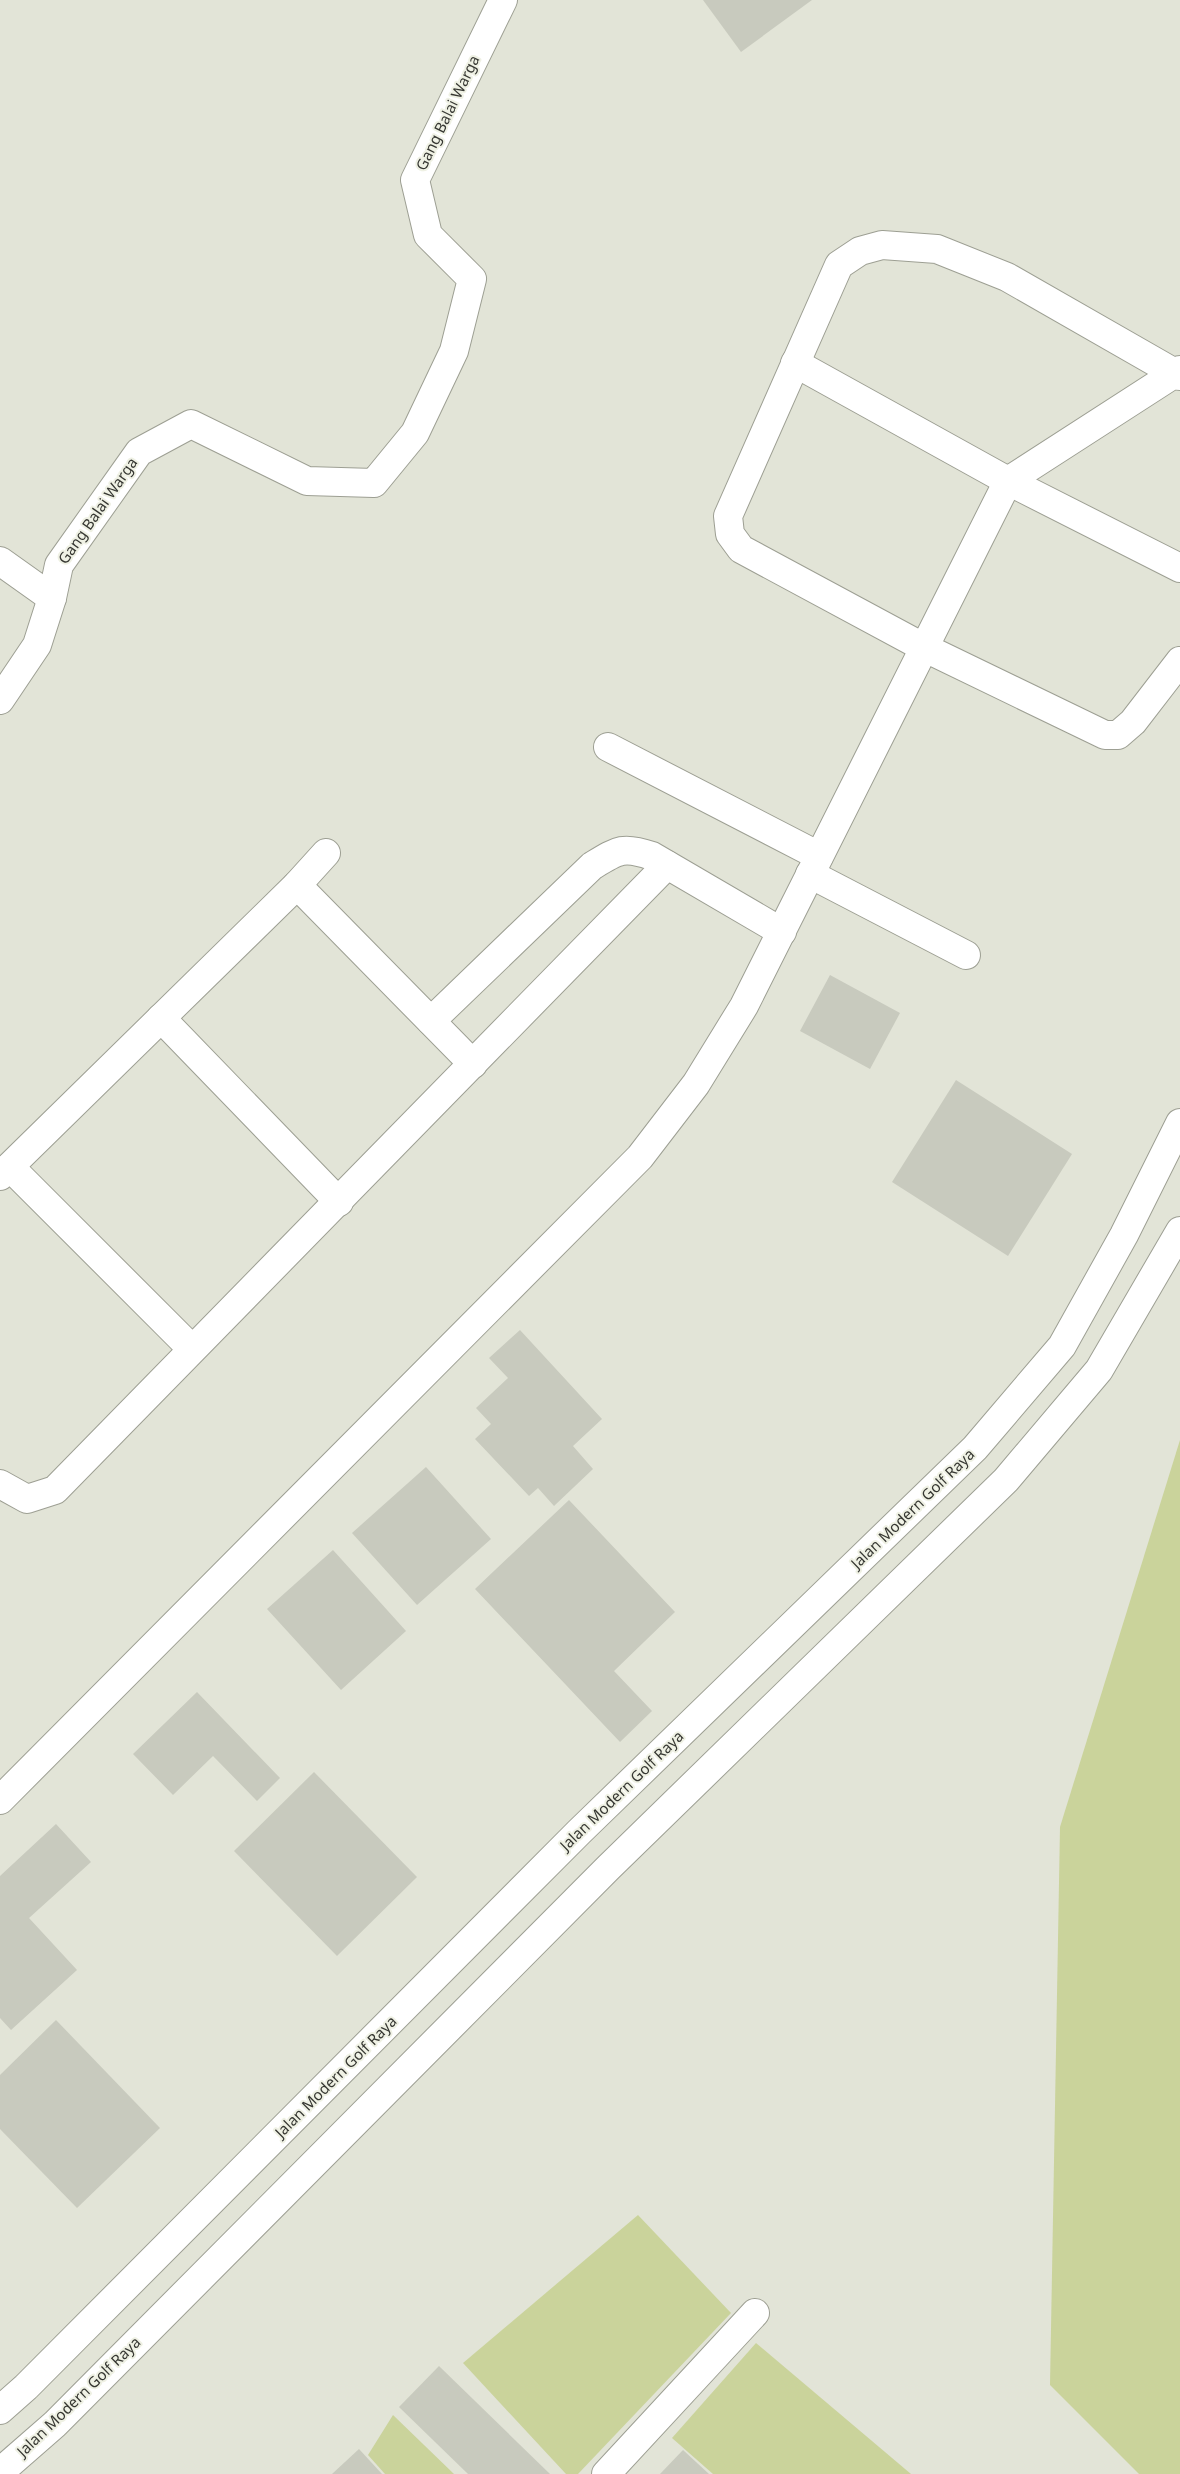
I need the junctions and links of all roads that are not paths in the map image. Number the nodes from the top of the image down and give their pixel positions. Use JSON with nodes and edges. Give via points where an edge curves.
{"nodes":[{"id":1,"x":503,"y":0,"type":"edge"},
{"id":2,"x":795,"y":363,"type":"junction"},
{"id":3,"x":1178,"y":373,"type":"edge"},
{"id":4,"x":1008,"y":481,"type":"junction"},
{"id":5,"x":0,"y":561,"type":"edge"},
{"id":6,"x":1180,"y":568,"type":"edge"},
{"id":7,"x":52,"y":598,"type":"junction"},
{"id":8,"x":923,"y":647,"type":"junction"},
{"id":9,"x":1180,"y":661,"type":"edge"},
{"id":10,"x":0,"y":700,"type":"edge"},
{"id":11,"x":608,"y":747,"type":"dead end"},
{"id":12,"x":326,"y":853,"type":"dead end"},
{"id":13,"x":667,"y":865,"type":"junction"},
{"id":14,"x":815,"y":865,"type":"junction"},
{"id":15,"x":297,"y":885,"type":"junction"},
{"id":16,"x":782,"y":932,"type":"junction"},
{"id":17,"x":966,"y":955,"type":"dead end"},
{"id":18,"x":161,"y":1018,"type":"junction"},
{"id":19,"x":431,"y":1021,"type":"junction"},
{"id":20,"x":474,"y":1064,"type":"junction"},
{"id":21,"x":1180,"y":1124,"type":"edge"},
{"id":22,"x":5,"y":1171,"type":"edge"},
{"id":23,"x":338,"y":1202,"type":"junction"},
{"id":24,"x":1180,"y":1231,"type":"edge"},
{"id":25,"x":192,"y":1349,"type":"junction"},
{"id":26,"x":0,"y":1484,"type":"edge"},
{"id":27,"x":0,"y":1800,"type":"edge"},
{"id":28,"x":755,"y":2313,"type":"dead end"},
{"id":29,"x":0,"y":2410,"type":"edge"},
{"id":30,"x":0,"y":2472,"type":"edge"},
{"id":31,"x":606,"y":2474,"type":"edge"}],
"edges":[{"from":1,"to":7,"type":"street","name":"Gang Balai Warga","via":[[415,180],[428,235],[472,279],[454,351],[415,433],[374,483],[307,482],[191,424],[139,452],[59,566]]},
{"from":2,"to":3,"type":"street","via":[[839,265],[860,251],[882,245],[937,249],[1007,277]]},
{"from":2,"to":4,"type":"street"},
{"from":2,"to":8,"type":"street","via":[[728,516],[730,534],[741,549]]},
{"from":3,"to":4,"type":"street"},
{"from":4,"to":6,"type":"street"},
{"from":4,"to":8,"type":"street"},
{"from":5,"to":7,"type":"street"},
{"from":7,"to":10,"type":"street","name":"Gang Balai Warga","via":[[37,645]]},
{"from":8,"to":9,"type":"street","via":[[1105,735],[1118,735],[1133,722]]},
{"from":8,"to":14,"type":"street"},
{"from":11,"to":14,"type":"street"},
{"from":12,"to":15,"type":"street"},
{"from":13,"to":16,"type":"street"},
{"from":13,"to":19,"type":"street","via":[[631,849],[613,853],[592,866]]},
{"from":13,"to":20,"type":"street"},
{"from":14,"to":16,"type":"street"},
{"from":14,"to":17,"type":"street"},
{"from":15,"to":18,"type":"street"},
{"from":15,"to":19,"type":"street"},
{"from":16,"to":27,"type":"street","via":[[744,1006],[696,1084],[640,1157]]},
{"from":18,"to":22,"type":"street"},
{"from":18,"to":23,"type":"street"},
{"from":19,"to":20,"type":"street"},
{"from":20,"to":23,"type":"street"},
{"from":21,"to":29,"type":"street","name":"Jalan Modern Golf Raya","via":[[1124,1235],[1062,1346],[975,1448],[579,1832]]},
{"from":22,"to":25,"type":"street"},
{"from":23,"to":25,"type":"street"},
{"from":24,"to":30,"type":"street","name":"Jalan Modern Golf Raya","via":[[1099,1370],[1006,1480],[608,1868],[55,2424]]},
{"from":25,"to":26,"type":"street","via":[[55,1490],[27,1499]]},
{"from":28,"to":31,"type":"street"}]}
